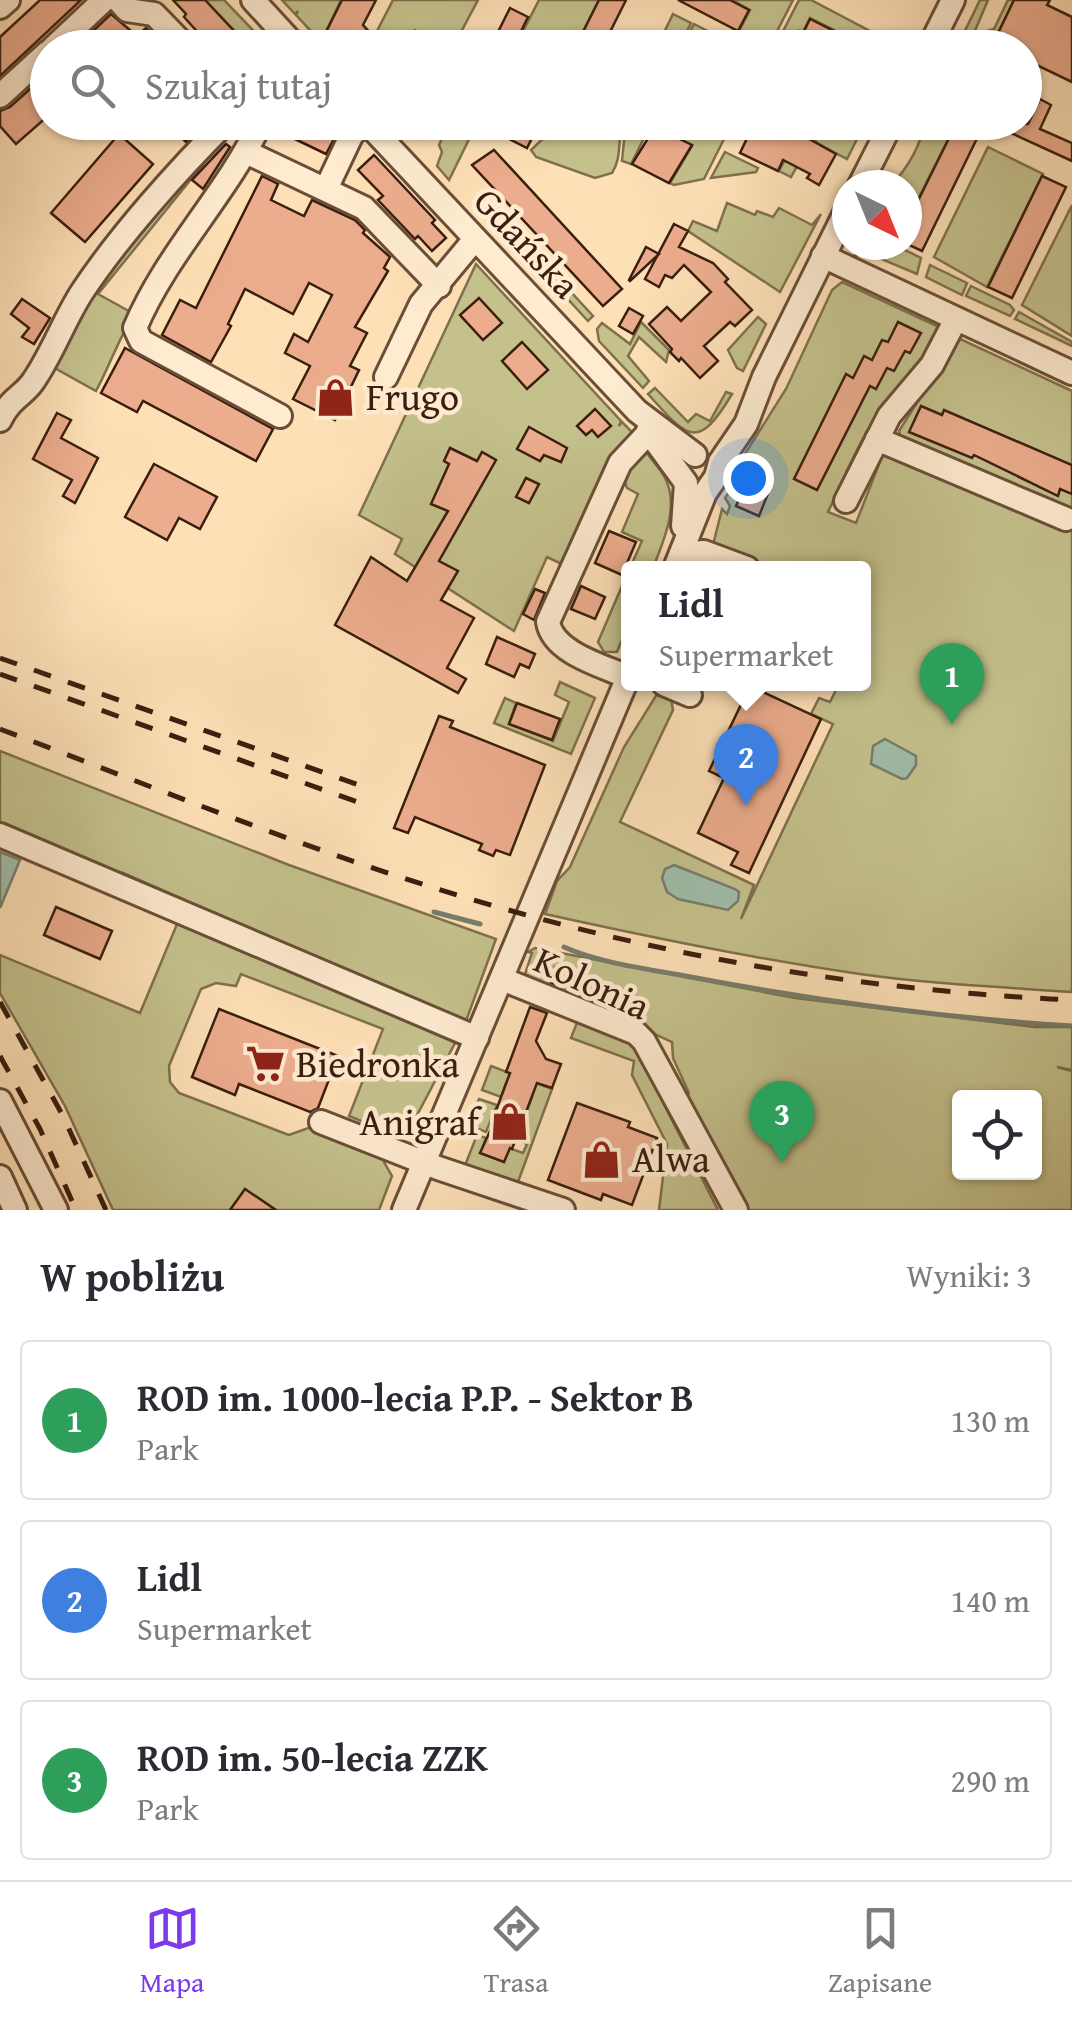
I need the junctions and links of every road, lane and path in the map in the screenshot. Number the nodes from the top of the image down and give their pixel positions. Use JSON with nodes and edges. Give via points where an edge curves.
{"nodes":[{"id":1,"x":8,"y":0,"type":"edge"},
{"id":2,"x":104,"y":0,"type":"edge"},
{"id":3,"x":118,"y":0,"type":"edge"},
{"id":4,"x":253,"y":0,"type":"edge"},
{"id":5,"x":954,"y":0,"type":"edge"},
{"id":6,"x":0,"y":7,"type":"edge"},
{"id":7,"x":72,"y":30,"type":"edge"},
{"id":8,"x":169,"y":30,"type":"edge"},
{"id":9,"x":280,"y":30,"type":"edge"},
{"id":10,"x":938,"y":30,"type":"edge"},
{"id":11,"x":30,"y":68,"type":"edge"},
{"id":12,"x":0,"y":96,"type":"edge"},
{"id":13,"x":209,"y":140,"type":"edge"},
{"id":14,"x":252,"y":140,"type":"edge"},
{"id":15,"x":348,"y":140,"type":"edge"},
{"id":16,"x":382,"y":140,"type":"edge"},
{"id":17,"x":883,"y":140,"type":"edge"},
{"id":18,"x":246,"y":152,"type":"junction"},
{"id":19,"x":868,"y":170,"type":"edge"},
{"id":20,"x":326,"y":189,"type":"junction"},
{"id":21,"x":475,"y":239,"type":"junction"},
{"id":22,"x":832,"y":239,"type":"edge"},
{"id":23,"x":823,"y":256,"type":"junction"},
{"id":24,"x":439,"y":286,"type":"junction"},
{"id":25,"x":956,"y":319,"type":"junction"},
{"id":26,"x":1072,"y":373,"type":"edge"},
{"id":27,"x":386,"y":378,"type":"dead end"},
{"id":28,"x":636,"y":411,"type":"junction"},
{"id":29,"x":280,"y":416,"type":"dead end"},
{"id":30,"x":0,"y":420,"type":"edge"},
{"id":31,"x":649,"y":432,"type":"junction"},
{"id":32,"x":876,"y":439,"type":"junction"},
{"id":33,"x":698,"y":470,"type":"junction"},
{"id":34,"x":846,"y":501,"type":"dead end"},
{"id":35,"x":1066,"y":520,"type":"dead end"},
{"id":36,"x":678,"y":561,"type":"edge"},
{"id":37,"x":729,"y":561,"type":"edge"},
{"id":38,"x":621,"y":674,"type":"edge"},
{"id":39,"x":622,"y":691,"type":"edge"},
{"id":40,"x":681,"y":691,"type":"edge"},
{"id":41,"x":690,"y":695,"type":"dead end"},
{"id":42,"x":0,"y":834,"type":"edge"},
{"id":43,"x":502,"y":979,"type":"junction"},
{"id":44,"x":476,"y":1038,"type":"junction"},
{"id":45,"x":0,"y":1101,"type":"edge"},
{"id":46,"x":322,"y":1122,"type":"dead end"},
{"id":47,"x":424,"y":1162,"type":"junction"},
{"id":48,"x":0,"y":1177,"type":"edge"},
{"id":49,"x":15,"y":1210,"type":"edge"},
{"id":50,"x":56,"y":1210,"type":"edge"},
{"id":51,"x":404,"y":1210,"type":"edge"},
{"id":52,"x":563,"y":1210,"type":"edge"},
{"id":53,"x":736,"y":1210,"type":"edge"}],
"edges":[{"from":1,"to":6,"type":"street"},
{"from":2,"to":7,"type":"street"},
{"from":3,"to":8,"type":"street","via":[[126,10],[154,14]]},
{"from":4,"to":9,"type":"street"},
{"from":5,"to":10,"type":"street"},
{"from":11,"to":12,"type":"street"},
{"from":13,"to":30,"type":"street","via":[[93,277],[32,384]]},
{"from":14,"to":18,"type":"street"},
{"from":15,"to":20,"type":"street"},
{"from":16,"to":21,"type":"street","name":"Gdańska"},
{"from":17,"to":19,"type":"street"},
{"from":18,"to":20,"type":"street"},
{"from":18,"to":29,"type":"street","via":[[135,328],[141,341]]},
{"from":20,"to":24,"type":"street","via":[[364,208]]},
{"from":21,"to":24,"type":"street"},
{"from":21,"to":28,"type":"street","name":"Gdańska"},
{"from":22,"to":23,"type":"street"},
{"from":23,"to":25,"type":"street"},
{"from":23,"to":33,"type":"street","via":[[746,424]]},
{"from":24,"to":27,"type":"street","via":[[421,304]]},
{"from":25,"to":26,"type":"street"},
{"from":25,"to":32,"type":"street"},
{"from":28,"to":31,"type":"street","name":"Gdańska"},
{"from":28,"to":33,"type":"street","name":"Gdańska"},
{"from":31,"to":33,"type":"street","name":"Gdańska"},
{"from":31,"to":38,"type":"street","via":[[613,476],[548,622],[560,644]]},
{"from":32,"to":34,"type":"street"},
{"from":32,"to":35,"type":"street"},
{"from":33,"to":36,"type":"street"},
{"from":36,"to":37,"type":"street","via":[[704,552]]},
{"from":39,"to":43,"type":"street"},
{"from":40,"to":41,"type":"street"},
{"from":42,"to":44,"type":"street","via":[[163,910]]},
{"from":43,"to":44,"type":"street"},
{"from":43,"to":53,"type":"street","name":"Kolonia","via":[[644,1041]]},
{"from":44,"to":47,"type":"street"},
{"from":45,"to":50,"type":"street"},
{"from":46,"to":47,"type":"street"},
{"from":47,"to":51,"type":"street"},
{"from":47,"to":52,"type":"street"},
{"from":48,"to":49,"type":"street"}]}
